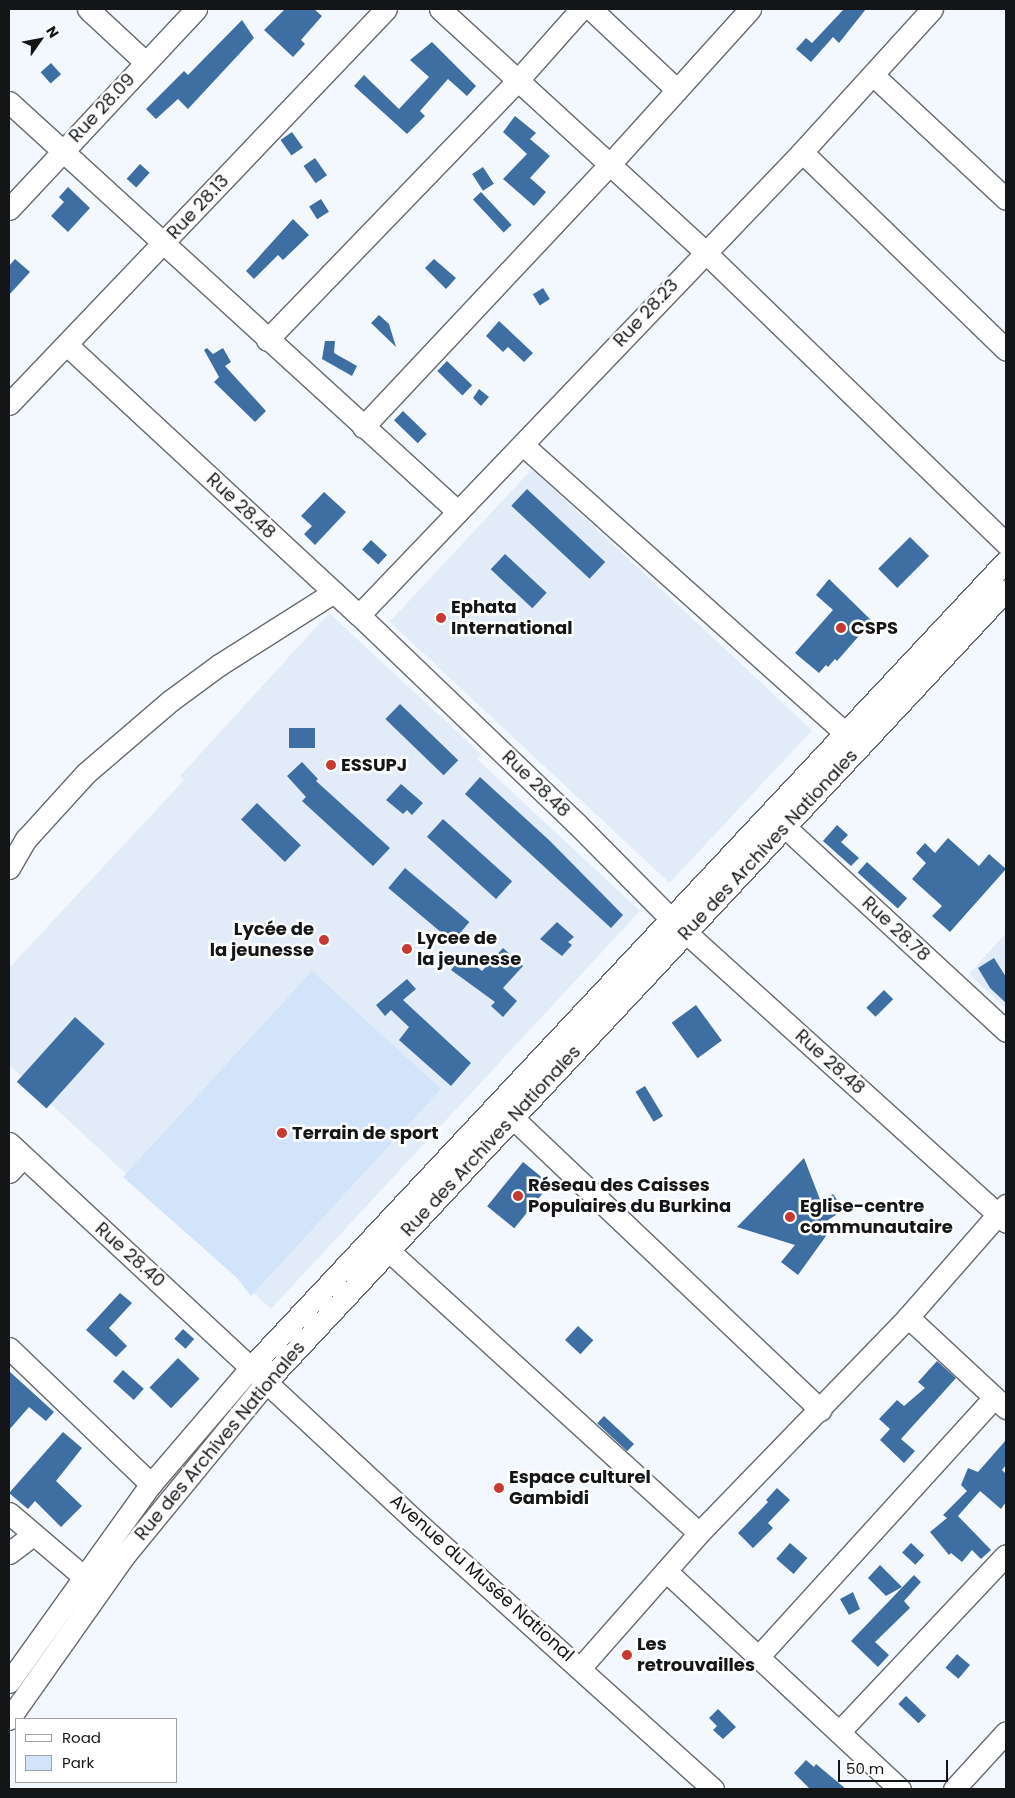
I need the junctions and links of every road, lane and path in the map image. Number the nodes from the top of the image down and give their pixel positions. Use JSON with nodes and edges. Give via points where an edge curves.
{"nodes":[{"id":1,"x":88,"y":9,"type":"edge"},
{"id":2,"x":196,"y":9,"type":"edge"},
{"id":3,"x":386,"y":9,"type":"edge"},
{"id":4,"x":440,"y":9,"type":"edge"},
{"id":5,"x":581,"y":9,"type":"edge"},
{"id":6,"x":591,"y":9,"type":"edge"},
{"id":7,"x":750,"y":9,"type":"edge"},
{"id":8,"x":932,"y":9,"type":"edge"},
{"id":9,"x":145,"y":62,"type":"junction"},
{"id":10,"x":873,"y":75,"type":"junction"},
{"id":11,"x":518,"y":80,"type":"junction"},
{"id":12,"x":677,"y":90,"type":"junction"},
{"id":13,"x":9,"y":102,"type":"edge"},
{"id":14,"x":62,"y":151,"type":"junction"},
{"id":15,"x":802,"y":152,"type":"junction"},
{"id":16,"x":610,"y":164,"type":"junction"},
{"id":17,"x":1006,"y":199,"type":"edge"},
{"id":18,"x":9,"y":209,"type":"edge"},
{"id":19,"x":164,"y":243,"type":"junction"},
{"id":20,"x":704,"y":252,"type":"junction"},
{"id":21,"x":267,"y":340,"type":"junction"},
{"id":22,"x":67,"y":345,"type":"junction"},
{"id":23,"x":1006,"y":350,"type":"edge"},
{"id":24,"x":9,"y":404,"type":"edge"},
{"id":25,"x":363,"y":426,"type":"junction"},
{"id":26,"x":523,"y":445,"type":"junction"},
{"id":27,"x":457,"y":511,"type":"junction"},
{"id":28,"x":1006,"y":544,"type":"edge"},
{"id":29,"x":1006,"y":562,"type":"edge"},
{"id":30,"x":1006,"y":590,"type":"edge"},
{"id":31,"x":334,"y":592,"type":"junction"},
{"id":32,"x":359,"y":615,"type":"junction"},
{"id":33,"x":845,"y":733,"type":"junction"},
{"id":34,"x":785,"y":827,"type":"junction"},
{"id":35,"x":9,"y":868,"type":"edge"},
{"id":36,"x":679,"y":925,"type":"junction"},
{"id":37,"x":1006,"y":1031,"type":"edge"},
{"id":38,"x":514,"y":1118,"type":"junction"},
{"id":39,"x":13,"y":1158,"type":"edge"},
{"id":40,"x":1003,"y":1213,"type":"edge"},
{"id":41,"x":389,"y":1251,"type":"junction"},
{"id":42,"x":908,"y":1317,"type":"junction"},
{"id":43,"x":9,"y":1348,"type":"edge"},
{"id":44,"x":260,"y":1373,"type":"junction"},
{"id":45,"x":1000,"y":1403,"type":"edge"},
{"id":46,"x":822,"y":1410,"type":"junction"},
{"id":47,"x":151,"y":1484,"type":"junction"},
{"id":48,"x":9,"y":1513,"type":"edge"},
{"id":49,"x":700,"y":1534,"type":"junction"},
{"id":50,"x":33,"y":1535,"type":"junction"},
{"id":51,"x":9,"y":1553,"type":"edge"},
{"id":52,"x":1006,"y":1555,"type":"edge"},
{"id":53,"x":666,"y":1571,"type":"junction"},
{"id":54,"x":84,"y":1577,"type":"junction"},
{"id":55,"x":758,"y":1657,"type":"junction"},
{"id":56,"x":581,"y":1667,"type":"junction"},
{"id":57,"x":9,"y":1682,"type":"edge"},
{"id":58,"x":9,"y":1719,"type":"edge"},
{"id":59,"x":839,"y":1732,"type":"junction"},
{"id":60,"x":1006,"y":1732,"type":"edge"},
{"id":61,"x":713,"y":1789,"type":"edge"},
{"id":62,"x":900,"y":1789,"type":"edge"},
{"id":63,"x":954,"y":1789,"type":"edge"}],
"edges":[{"from":1,"to":9,"type":"street"},
{"from":2,"to":9,"type":"street","name":"Rue 28.09"},
{"from":3,"to":19,"type":"street","name":"Rue 28.13"},
{"from":4,"to":11,"type":"street"},
{"from":5,"to":11,"type":"street"},
{"from":6,"to":12,"type":"street"},
{"from":7,"to":12,"type":"street"},
{"from":8,"to":10,"type":"street","name":"Rue 28.23"},
{"from":9,"to":14,"type":"street","name":"Rue 28.09"},
{"from":10,"to":15,"type":"street","name":"Rue 28.23"},
{"from":10,"to":17,"type":"street"},
{"from":11,"to":16,"type":"street"},
{"from":11,"to":21,"type":"street"},
{"from":12,"to":16,"type":"street"},
{"from":13,"to":14,"type":"street"},
{"from":14,"to":18,"type":"street","name":"Rue 28.09"},
{"from":14,"to":19,"type":"street"},
{"from":15,"to":20,"type":"street","name":"Rue 28.23"},
{"from":15,"to":23,"type":"street"},
{"from":16,"to":20,"type":"street"},
{"from":16,"to":25,"type":"street"},
{"from":19,"to":21,"type":"street"},
{"from":19,"to":22,"type":"street","name":"Rue 28.13"},
{"from":20,"to":26,"type":"street","name":"Rue 28.23"},
{"from":20,"to":28,"type":"street"},
{"from":21,"to":25,"type":"street"},
{"from":22,"to":24,"type":"street","name":"Rue 28.13"},
{"from":22,"to":31,"type":"street","name":"Rue 28.48"},
{"from":25,"to":27,"type":"street"},
{"from":26,"to":27,"type":"street","name":"Rue 28.23"},
{"from":26,"to":33,"type":"street"},
{"from":27,"to":32,"type":"street","name":"Rue 28.23"},
{"from":29,"to":33,"type":"street","name":"Rue des Archives Nationales"},
{"from":30,"to":34,"type":"street","name":"Rue des Archives Nationales"},
{"from":31,"to":32,"type":"street","name":"Rue 28.48"},
{"from":31,"to":35,"type":"street","via":[[220,665],[163,707],[86,773],[26,839]]},
{"from":32,"to":36,"type":"street","name":"Rue 28.48"},
{"from":33,"to":36,"type":"street","name":"Rue des Archives Nationales"},
{"from":34,"to":36,"type":"street","name":"Rue des Archives Nationales"},
{"from":34,"to":37,"type":"street","name":"Rue 28.78"},
{"from":36,"to":38,"type":"street","name":"Rue des Archives Nationales"},
{"from":36,"to":40,"type":"street","name":"Rue 28.48"},
{"from":36,"to":44,"type":"street","name":"Rue des Archives Nationales"},
{"from":38,"to":41,"type":"street","name":"Rue des Archives Nationales"},
{"from":38,"to":46,"type":"street"},
{"from":39,"to":44,"type":"street","name":"Rue 28.40"},
{"from":40,"to":42,"type":"street"},
{"from":41,"to":44,"type":"street","name":"Rue des Archives Nationales"},
{"from":41,"to":49,"type":"street"},
{"from":42,"to":45,"type":"street"},
{"from":42,"to":46,"type":"street"},
{"from":43,"to":47,"type":"street"},
{"from":44,"to":47,"type":"street","name":"Rue des Archives Nationales"},
{"from":44,"to":56,"type":"street","name":"Avenue du Musée National","via":[[422,1527]]},
{"from":44,"to":58,"type":"street","name":"Rue des Archives Nationales","via":[[124,1556]]},
{"from":45,"to":55,"type":"street"},
{"from":46,"to":49,"type":"street"},
{"from":47,"to":54,"type":"street","name":"Rue des Archives Nationales"},
{"from":48,"to":50,"type":"street"},
{"from":49,"to":53,"type":"street"},
{"from":50,"to":51,"type":"street"},
{"from":50,"to":54,"type":"street"},
{"from":52,"to":59,"type":"street"},
{"from":53,"to":55,"type":"street"},
{"from":53,"to":56,"type":"street"},
{"from":54,"to":57,"type":"street","name":"Rue des Archives Nationales"},
{"from":55,"to":59,"type":"street"},
{"from":56,"to":61,"type":"street","name":"Avenue du Musée National"},
{"from":59,"to":62,"type":"street"},
{"from":60,"to":63,"type":"street"}]}
